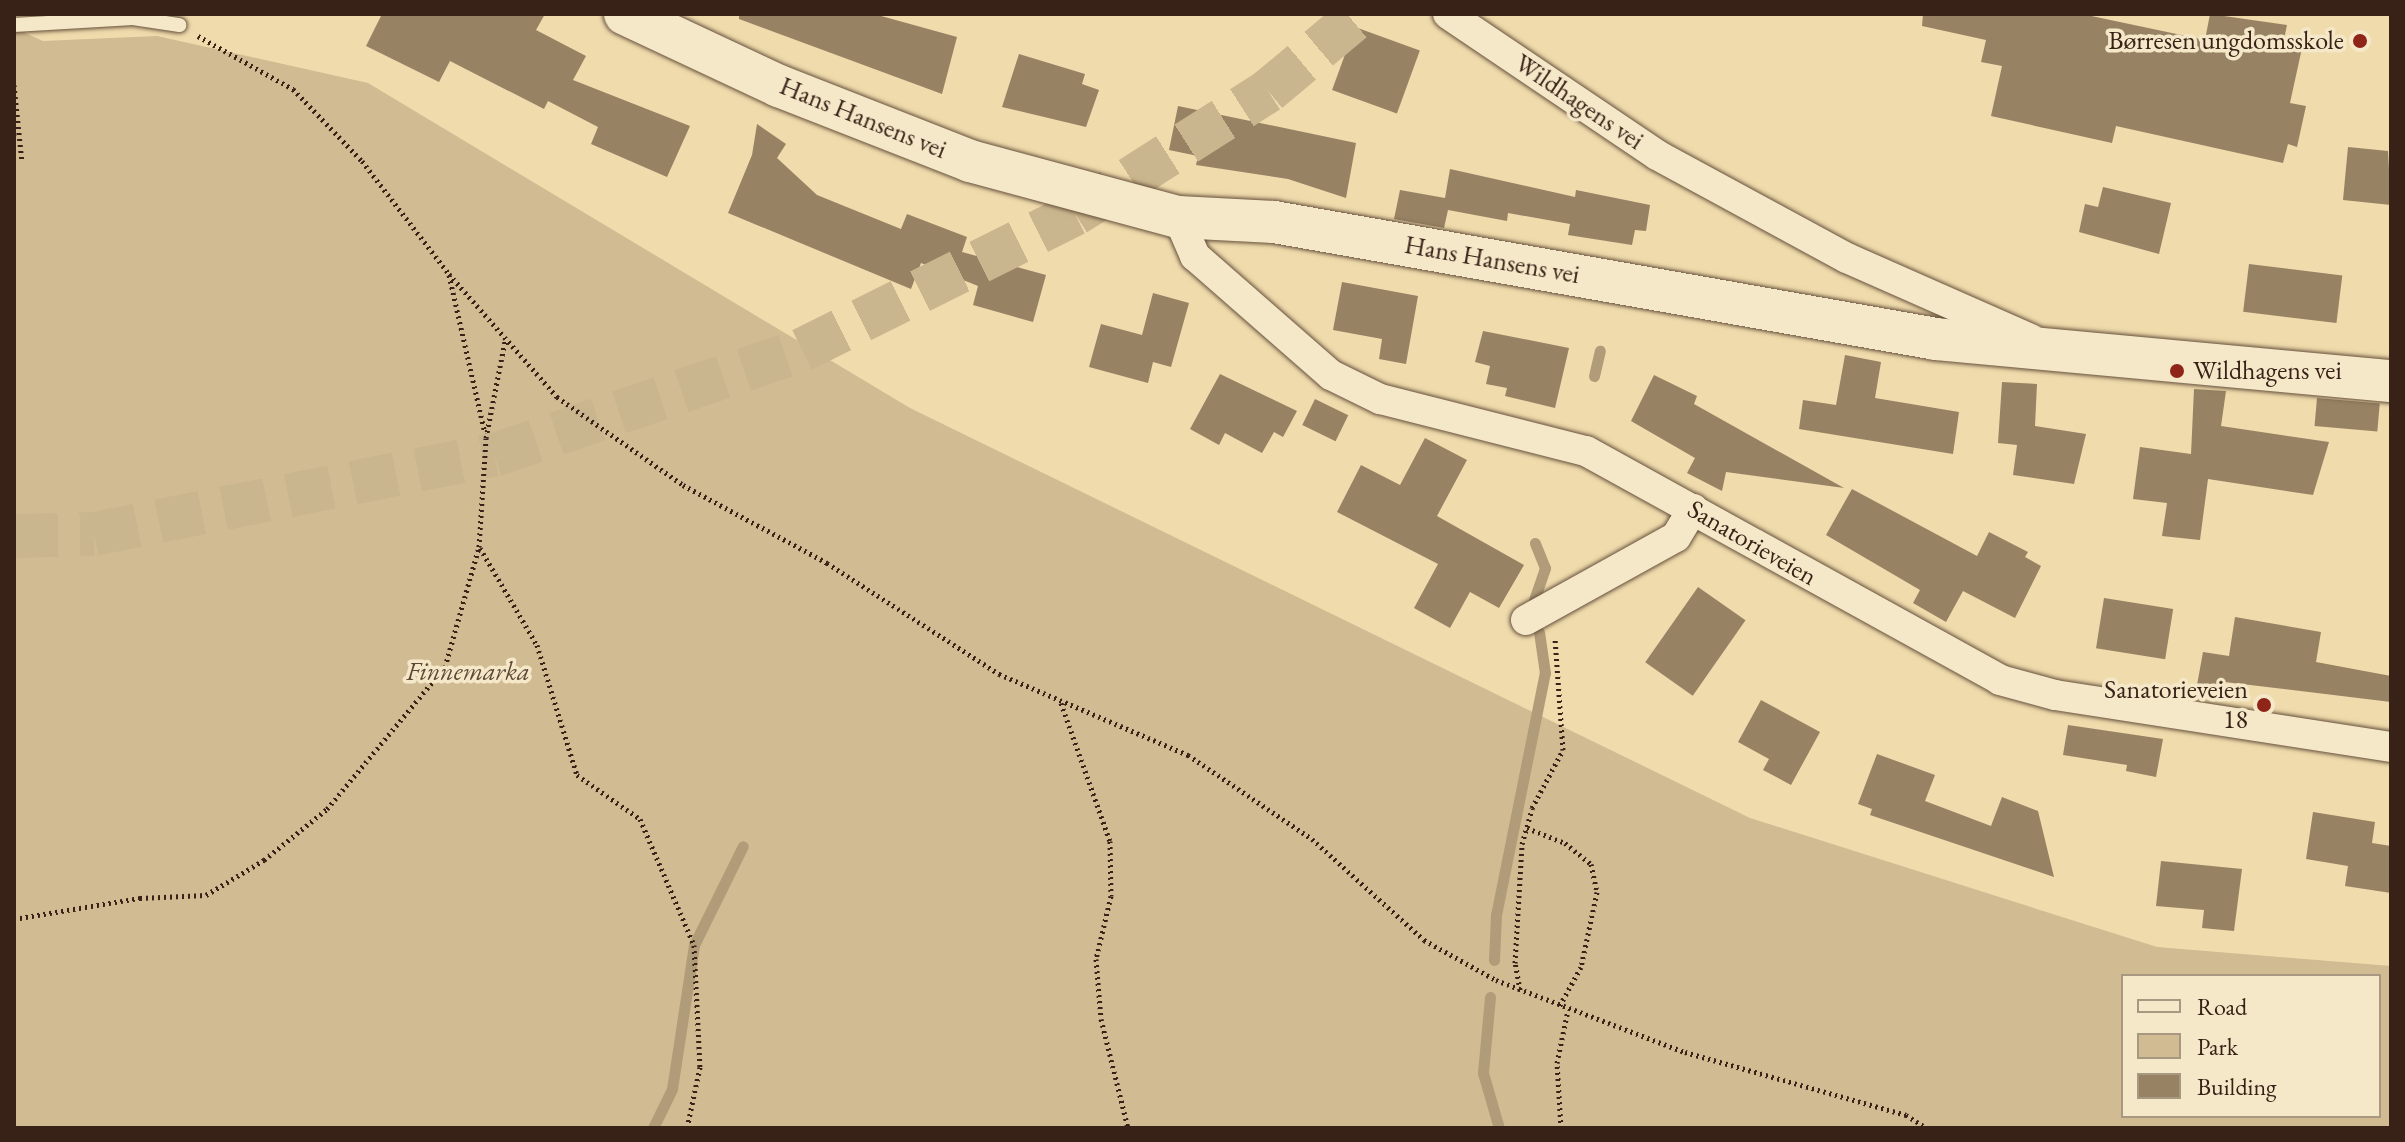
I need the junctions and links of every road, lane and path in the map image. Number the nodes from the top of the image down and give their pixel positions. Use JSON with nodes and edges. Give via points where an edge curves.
{"nodes":[{"id":1,"x":625,"y":14,"type":"edge"},
{"id":2,"x":1448,"y":14,"type":"edge"},
{"id":3,"x":14,"y":25,"type":"edge"},
{"id":4,"x":179,"y":25,"type":"joint"},
{"id":5,"x":14,"y":85,"type":"edge"},
{"id":6,"x":22,"y":162,"type":"dead end"},
{"id":7,"x":1178,"y":217,"type":"junction"},
{"id":8,"x":449,"y":274,"type":"junction"},
{"id":9,"x":506,"y":340,"type":"junction"},
{"id":10,"x":2059,"y":351,"type":"junction"},
{"id":11,"x":2391,"y":381,"type":"edge"},
{"id":12,"x":486,"y":438,"type":"junction"},
{"id":13,"x":1693,"y":509,"type":"junction"},
{"id":14,"x":479,"y":547,"type":"junction"},
{"id":15,"x":1533,"y":615,"type":"joint"},
{"id":16,"x":1061,"y":702,"type":"junction"},
{"id":17,"x":2391,"y":747,"type":"edge"},
{"id":18,"x":1527,"y":828,"type":"junction"},
{"id":19,"x":14,"y":919,"type":"edge"},
{"id":20,"x":1521,"y":991,"type":"junction"},
{"id":21,"x":1559,"y":1007,"type":"junction"},
{"id":22,"x":1568,"y":1010,"type":"junction"},
{"id":23,"x":687,"y":1128,"type":"edge"},
{"id":24,"x":1128,"y":1128,"type":"edge"},
{"id":25,"x":1561,"y":1128,"type":"edge"},
{"id":26,"x":1927,"y":1128,"type":"edge"}],
"edges":[{"from":1,"to":7,"type":"main road","name":"Hans Hansens vei","via":[[779,86],[970,161]]},
{"from":2,"to":10,"type":"street","name":"Wildhagens vei","via":[[1657,155],[1847,258]]},
{"from":3,"to":4,"type":"lane","via":[[133,18]]},
{"from":4,"to":8,"type":"path","via":[[293,89],[362,161]]},
{"from":5,"to":6,"type":"path"},
{"from":7,"to":10,"type":"main road","name":"Hans Hansens vei","via":[[1274,222],[1936,339]]},
{"from":7,"to":13,"type":"street","name":"Sanatorieveien","via":[[1195,256],[1331,375],[1380,399],[1586,451]]},
{"from":8,"to":9,"type":"path"},
{"from":8,"to":12,"type":"path"},
{"from":9,"to":12,"type":"path"},
{"from":9,"to":16,"type":"path","via":[[557,397],[683,485],[827,563],[999,674]]},
{"from":10,"to":11,"type":"main road","name":"Hans Hansens vei"},
{"from":12,"to":14,"type":"path"},
{"from":13,"to":15,"type":"street","via":[[1676,537]]},
{"from":13,"to":17,"type":"street","name":"Sanatorieveien","via":[[2000,680],[2055,695]]},
{"from":14,"to":19,"type":"path","via":[[445,667],[327,809],[264,860],[206,895],[140,898]]},
{"from":14,"to":23,"type":"path","via":[[537,645],[577,775],[640,819],[694,945],[700,1067]]},
{"from":15,"to":18,"type":"path","via":[[1554,635],[1563,750]]},
{"from":16,"to":20,"type":"path","via":[[1188,755],[1312,839],[1424,940]]},
{"from":16,"to":24,"type":"path","via":[[1110,841],[1111,896],[1096,959],[1101,1019]]},
{"from":18,"to":20,"type":"path","via":[[1515,963]]},
{"from":18,"to":21,"type":"path","via":[[1565,843],[1591,864],[1597,892],[1581,967]]},
{"from":20,"to":21,"type":"path"},
{"from":21,"to":22,"type":"path"},
{"from":22,"to":25,"type":"path","via":[[1557,1063]]},
{"from":22,"to":26,"type":"path","via":[[1685,1052],[1906,1115]]}]}
